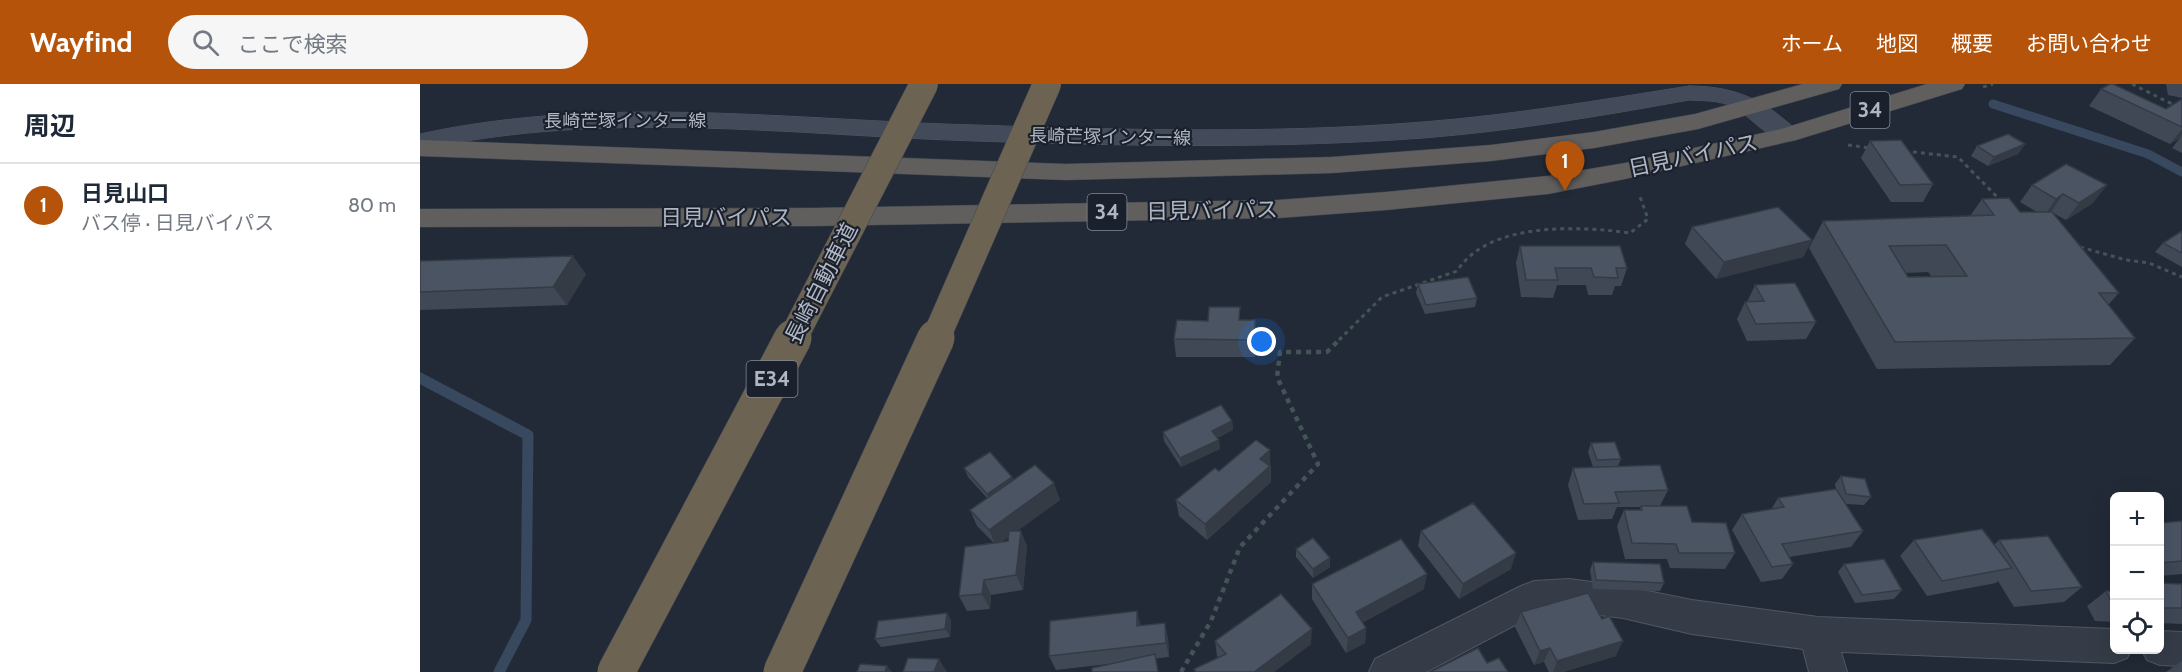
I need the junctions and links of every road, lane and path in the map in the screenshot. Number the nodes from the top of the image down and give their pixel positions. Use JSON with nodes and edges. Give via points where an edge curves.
{"nodes":[{"id":1,"x":924,"y":84,"type":"edge"},
{"id":2,"x":1047,"y":84,"type":"edge"},
{"id":3,"x":1830,"y":84,"type":"edge"},
{"id":4,"x":1953,"y":84,"type":"edge"},
{"id":5,"x":2132,"y":84,"type":"edge"},
{"id":6,"x":1754,"y":106,"type":"junction"},
{"id":7,"x":2182,"y":109,"type":"edge"},
{"id":8,"x":1787,"y":135,"type":"junction"},
{"id":9,"x":1856,"y":141,"type":"dead end"},
{"id":10,"x":420,"y":142,"type":"edge"},
{"id":11,"x":420,"y":148,"type":"edge"},
{"id":12,"x":1875,"y":148,"type":"edge"},
{"id":13,"x":1899,"y":151,"type":"edge"},
{"id":14,"x":1636,"y":188,"type":"dead end"},
{"id":15,"x":2008,"y":206,"type":"edge"},
{"id":16,"x":420,"y":218,"type":"edge"},
{"id":17,"x":2074,"y":245,"type":"edge"},
{"id":18,"x":2182,"y":277,"type":"edge"},
{"id":19,"x":2110,"y":646,"type":"edge"},
{"id":20,"x":2164,"y":648,"type":"edge"},
{"id":21,"x":2182,"y":649,"type":"edge"},
{"id":22,"x":1823,"y":654,"type":"edge"},
{"id":23,"x":616,"y":672,"type":"edge"},
{"id":24,"x":782,"y":672,"type":"edge"},
{"id":25,"x":1181,"y":672,"type":"edge"},
{"id":26,"x":1388,"y":672,"type":"edge"}],
"edges":[{"from":1,"to":23,"type":"highway","name":"長崎自動車道","number":"E34","bridge":true},
{"from":2,"to":24,"type":"highway","bridge":true,"via":[[937,336]]},
{"from":3,"to":6,"type":"highway","name":"日見バイパス","number":"34"},
{"from":4,"to":8,"type":"highway","name":"日見バイパス","number":"34"},
{"from":5,"to":7,"type":"path"},
{"from":6,"to":8,"type":"main road","name":"長崎芒塚インター線"},
{"from":6,"to":10,"type":"main road","name":"長崎芒塚インター線","via":[[1722,94],[1689,93],[1563,114],[1424,130],[1237,139],[955,133],[605,117],[528,122]]},
{"from":6,"to":11,"type":"highway","name":"日見バイパス","number":"34","via":[[1594,140],[1491,153],[1194,170],[1066,172]]},
{"from":8,"to":16,"type":"highway","name":"日見バイパス","number":"34","via":[[1548,185],[1278,209],[813,217]]},
{"from":9,"to":12,"type":"path","via":[[1845,145]]},
{"from":13,"to":15,"type":"path","via":[[1958,157]]},
{"from":14,"to":25,"type":"path","via":[[1648,219],[1630,232],[1582,227],[1547,229],[1486,245],[1460,263],[1457,271],[1382,297],[1326,352],[1280,352],[1277,376],[1318,464],[1240,547],[1211,621]]},
{"from":17,"to":18,"type":"path","via":[[2149,263]]},
{"from":19,"to":22,"type":"street"},
{"from":20,"to":21,"type":"street"},
{"from":22,"to":26,"type":"street","via":[[1692,617],[1569,595],[1534,597]]}]}
